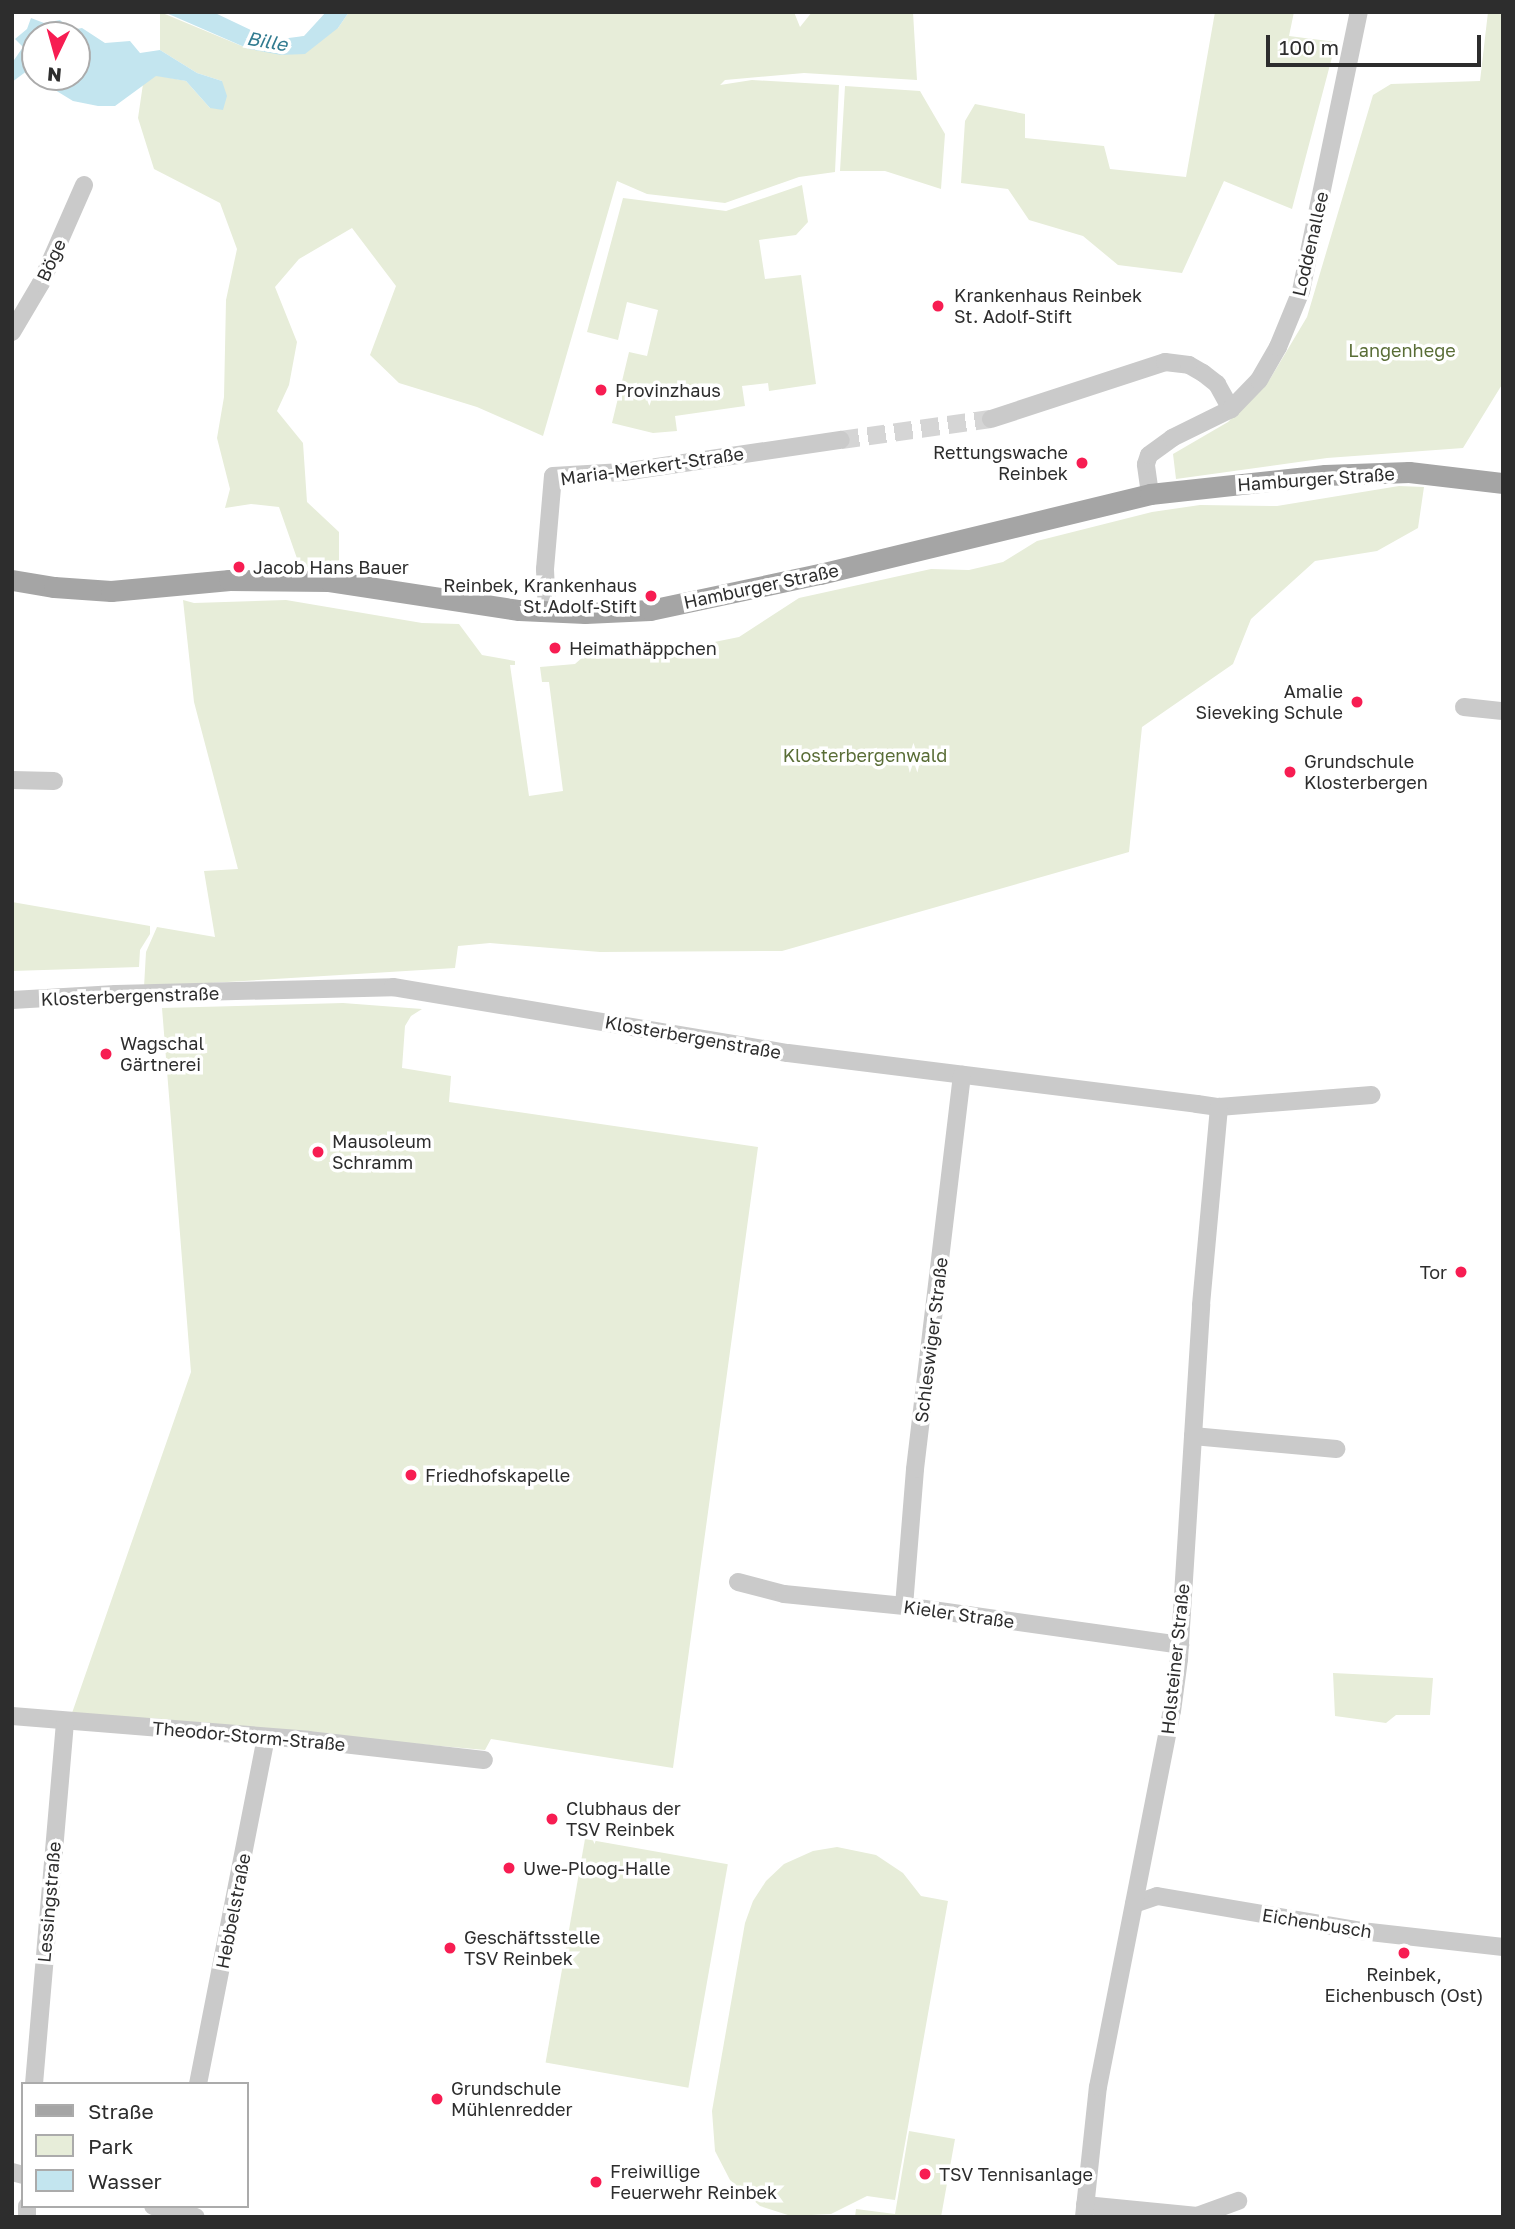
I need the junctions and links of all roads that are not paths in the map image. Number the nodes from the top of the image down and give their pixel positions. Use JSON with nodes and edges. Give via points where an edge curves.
{"nodes":[{"id":1,"x":1359,"y":12,"type":"edge"},
{"id":2,"x":84,"y":185,"type":"dead end"},
{"id":3,"x":12,"y":332,"type":"edge"},
{"id":4,"x":1231,"y":409,"type":"junction"},
{"id":5,"x":991,"y":419,"type":"tunnel mouth"},
{"id":6,"x":841,"y":440,"type":"tunnel mouth"},
{"id":7,"x":1503,"y":484,"type":"edge"},
{"id":8,"x":1150,"y":495,"type":"junction"},
{"id":9,"x":12,"y":580,"type":"edge"},
{"id":10,"x":547,"y":612,"type":"junction"},
{"id":11,"x":1464,"y":706,"type":"dead end"},
{"id":12,"x":1503,"y":711,"type":"edge"},
{"id":13,"x":12,"y":780,"type":"edge"},
{"id":14,"x":54,"y":781,"type":"dead end"},
{"id":15,"x":12,"y":1000,"type":"edge"},
{"id":16,"x":962,"y":1075,"type":"junction"},
{"id":17,"x":1372,"y":1094,"type":"dead end"},
{"id":18,"x":1219,"y":1107,"type":"junction"},
{"id":19,"x":1192,"y":1436,"type":"junction"},
{"id":20,"x":1336,"y":1449,"type":"dead end"},
{"id":21,"x":738,"y":1581,"type":"dead end"},
{"id":22,"x":904,"y":1606,"type":"junction"},
{"id":23,"x":1180,"y":1645,"type":"junction"},
{"id":24,"x":12,"y":1716,"type":"edge"},
{"id":25,"x":65,"y":1721,"type":"junction"},
{"id":26,"x":266,"y":1738,"type":"junction"},
{"id":27,"x":484,"y":1760,"type":"dead end"},
{"id":28,"x":1134,"y":1904,"type":"junction"},
{"id":29,"x":1503,"y":1947,"type":"edge"},
{"id":30,"x":34,"y":2082,"type":"edge"},
{"id":31,"x":198,"y":2082,"type":"edge"},
{"id":32,"x":1238,"y":2201,"type":"dead end"},
{"id":33,"x":166,"y":2208,"type":"edge"},
{"id":34,"x":1084,"y":2211,"type":"edge"},
{"id":35,"x":196,"y":2217,"type":"edge"}],
"edges":[{"from":1,"to":4,"type":"street","name":"Loddenallee","via":[[1301,292],[1259,380]]},
{"from":2,"to":3,"type":"street","name":"Böge","via":[[41,283]]},
{"from":4,"to":5,"type":"street","via":[[1217,384],[1203,373],[1189,365],[1165,362]]},
{"from":4,"to":8,"type":"street","name":"Loddenallee","via":[[1172,438],[1149,455]]},
{"from":6,"to":10,"type":"street","name":"Maria-Merkert-Straße","via":[[624,472],[554,476],[545,569]]},
{"from":7,"to":8,"type":"main road","name":"Hamburger Straße","via":[[1409,472],[1325,475]]},
{"from":8,"to":10,"type":"main road","name":"Hamburger Straße","via":[[820,575],[650,610]]},
{"from":9,"to":10,"type":"main road","name":"Hamburger Straße","via":[[111,591],[229,580],[329,581]]},
{"from":11,"to":12,"type":"street"},
{"from":13,"to":14,"type":"street"},
{"from":15,"to":16,"type":"street","name":"Klosterbergenstraße","via":[[393,987],[789,1053]]},
{"from":16,"to":18,"type":"street","name":"Klosterbergenstraße"},
{"from":16,"to":22,"type":"street","name":"Schleswiger Straße"},
{"from":17,"to":18,"type":"street","name":"Klosterbergenstraße"},
{"from":18,"to":19,"type":"street","name":"Holsteiner Straße"},
{"from":19,"to":20,"type":"street"},
{"from":19,"to":23,"type":"street","name":"Holsteiner Straße"},
{"from":21,"to":22,"type":"street","name":"Kieler Straße","via":[[784,1594]]},
{"from":22,"to":23,"type":"street","name":"Kieler Straße"},
{"from":23,"to":28,"type":"street","name":"Holsteiner Straße","via":[[1172,1712]]},
{"from":24,"to":25,"type":"street","name":"Theodor-Storm-Straße"},
{"from":25,"to":26,"type":"street","name":"Theodor-Storm-Straße"},
{"from":25,"to":30,"type":"street","name":"Lessingstraße"},
{"from":26,"to":27,"type":"street","name":"Theodor-Storm-Straße"},
{"from":26,"to":31,"type":"street","name":"Hebbelstraße"},
{"from":28,"to":29,"type":"street","name":"Eichenbusch","via":[[1146,1897],[1167,1897],[1362,1931]]},
{"from":28,"to":34,"type":"street","name":"Holsteiner Straße","via":[[1098,2087]]},
{"from":32,"to":34,"type":"street","name":"Holsteiner Straße","via":[[1197,2216]]},
{"from":33,"to":35,"type":"street"}]}
